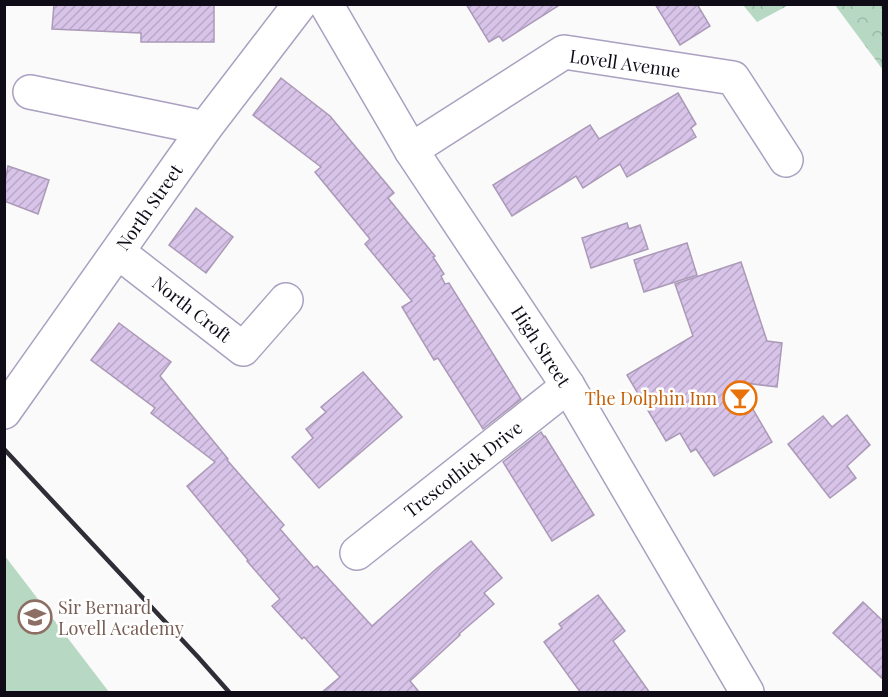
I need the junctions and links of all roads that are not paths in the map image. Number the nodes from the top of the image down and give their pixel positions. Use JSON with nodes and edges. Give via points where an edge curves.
{"nodes":[{"id":1,"x":300,"y":4,"type":"edge"},
{"id":2,"x":326,"y":4,"type":"edge"},
{"id":3,"x":30,"y":92,"type":"dead end"},
{"id":4,"x":205,"y":128,"type":"junction"},
{"id":5,"x":411,"y":150,"type":"junction"},
{"id":6,"x":786,"y":160,"type":"dead end"},
{"id":7,"x":117,"y":252,"type":"junction"},
{"id":8,"x":286,"y":300,"type":"dead end"},
{"id":9,"x":568,"y":386,"type":"junction"},
{"id":10,"x":4,"y":412,"type":"edge"},
{"id":11,"x":357,"y":553,"type":"dead end"},
{"id":12,"x":747,"y":693,"type":"edge"}],
"edges":[{"from":1,"to":4,"type":"street","name":"North Street"},
{"from":2,"to":5,"type":"street","name":"High Street"},
{"from":3,"to":4,"type":"street"},
{"from":4,"to":7,"type":"street","name":"North Street"},
{"from":5,"to":6,"type":"street","name":"Lovell Avenue","via":[[564,52],[733,78]]},
{"from":5,"to":9,"type":"street","name":"High Street"},
{"from":7,"to":8,"type":"street","name":"North Croft","via":[[243,349]]},
{"from":7,"to":10,"type":"street","name":"North Street"},
{"from":9,"to":11,"type":"street","name":"Trescothick Drive"},
{"from":9,"to":12,"type":"street","name":"High Street"}]}
